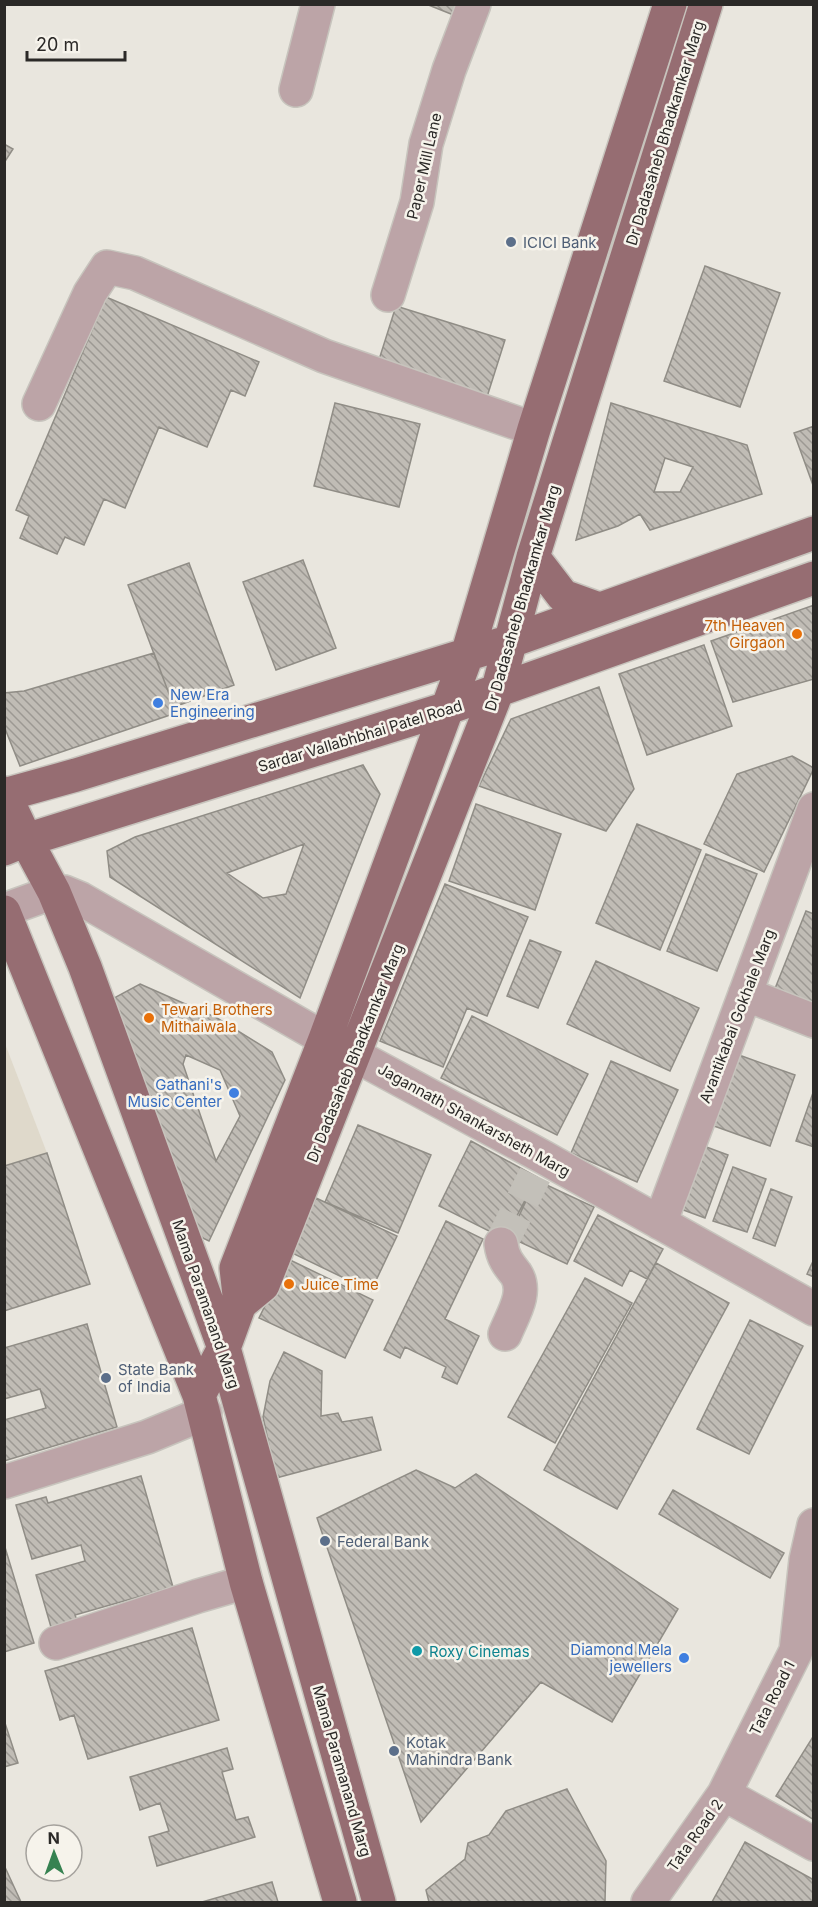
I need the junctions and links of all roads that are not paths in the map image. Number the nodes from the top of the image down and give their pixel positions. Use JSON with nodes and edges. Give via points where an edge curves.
{"nodes":[{"id":1,"x":318,"y":4,"type":"edge"},
{"id":2,"x":474,"y":4,"type":"edge"},
{"id":3,"x":670,"y":4,"type":"edge"},
{"id":4,"x":706,"y":4,"type":"edge"},
{"id":5,"x":296,"y":90,"type":"dead end"},
{"id":6,"x":388,"y":295,"type":"dead end"},
{"id":7,"x":39,"y":404,"type":"dead end"},
{"id":8,"x":534,"y":429,"type":"junction"},
{"id":9,"x":813,"y":533,"type":"edge"},
{"id":10,"x":533,"y":556,"type":"junction"},
{"id":11,"x":813,"y":578,"type":"edge"},
{"id":12,"x":599,"y":609,"type":"junction"},
{"id":13,"x":512,"y":641,"type":"junction"},
{"id":14,"x":467,"y":654,"type":"junction"},
{"id":15,"x":497,"y":692,"type":"junction"},
{"id":16,"x":448,"y":708,"type":"junction"},
{"id":17,"x":5,"y":794,"type":"edge"},
{"id":18,"x":813,"y":809,"type":"edge"},
{"id":19,"x":15,"y":844,"type":"edge"},
{"id":20,"x":394,"y":854,"type":"junction"},
{"id":21,"x":429,"y":867,"type":"junction"},
{"id":22,"x":54,"y":891,"type":"junction"},
{"id":23,"x":4,"y":911,"type":"edge"},
{"id":24,"x":745,"y":994,"type":"junction"},
{"id":25,"x":813,"y":1021,"type":"edge"},
{"id":26,"x":325,"y":1039,"type":"junction"},
{"id":27,"x":355,"y":1056,"type":"junction"},
{"id":28,"x":277,"y":1163,"type":"junction"},
{"id":29,"x":307,"y":1174,"type":"junction"},
{"id":30,"x":660,"y":1223,"type":"junction"},
{"id":31,"x":501,"y":1244,"type":"dead end"},
{"id":32,"x":240,"y":1304,"type":"junction"},
{"id":33,"x":813,"y":1309,"type":"edge"},
{"id":34,"x":505,"y":1334,"type":"dead end"},
{"id":35,"x":224,"y":1348,"type":"junction"},
{"id":36,"x":202,"y":1404,"type":"junction"},
{"id":37,"x":4,"y":1482,"type":"edge"},
{"id":38,"x":813,"y":1525,"type":"edge"},
{"id":39,"x":246,"y":1582,"type":"junction"},
{"id":40,"x":56,"y":1642,"type":"dead end"},
{"id":41,"x":805,"y":1653,"type":"edge"},
{"id":42,"x":724,"y":1794,"type":"junction"},
{"id":43,"x":813,"y":1844,"type":"edge"},
{"id":44,"x":340,"y":1902,"type":"edge"},
{"id":45,"x":379,"y":1902,"type":"edge"},
{"id":46,"x":648,"y":1902,"type":"edge"}],
"edges":[{"from":1,"to":5,"type":"street"},
{"from":2,"to":6,"type":"street","name":"Paper Mill Lane","via":[[448,70],[426,144],[417,202]]},
{"from":3,"to":8,"type":"main road"},
{"from":4,"to":10,"type":"main road","name":"Dr Dadasaheb Bhadkamkar Marg"},
{"from":7,"to":8,"type":"street","via":[[90,293],[107,267],[135,273],[324,356]]},
{"from":8,"to":14,"type":"main road"},
{"from":9,"to":12,"type":"main road"},
{"from":10,"to":12,"type":"main road","via":[[563,596]]},
{"from":10,"to":13,"type":"main road","name":"Dr Dadasaheb Bhadkamkar Marg"},
{"from":11,"to":15,"type":"main road","name":"Sardar Vallabhbhai Patel Road"},
{"from":12,"to":13,"type":"main road"},
{"from":13,"to":14,"type":"main road"},
{"from":13,"to":15,"type":"main road","name":"Dr Dadasaheb Bhadkamkar Marg"},
{"from":14,"to":16,"type":"main road"},
{"from":14,"to":17,"type":"main road"},
{"from":15,"to":16,"type":"main road","name":"Sardar Vallabhbhai Patel Road"},
{"from":15,"to":21,"type":"main road","name":"Dr Dadasaheb Bhadkamkar Marg"},
{"from":16,"to":19,"type":"main road","name":"Sardar Vallabhbhai Patel Road"},
{"from":16,"to":20,"type":"main road"},
{"from":17,"to":19,"type":"main road","name":"Mama Paramanand Marg"},
{"from":18,"to":24,"type":"street","name":"Avantikabai Gokhale Marg"},
{"from":19,"to":22,"type":"main road","name":"Mama Paramanand Marg"},
{"from":20,"to":21,"type":"main road"},
{"from":20,"to":26,"type":"main road"},
{"from":21,"to":27,"type":"main road","name":"Dr Dadasaheb Bhadkamkar Marg"},
{"from":22,"to":23,"type":"street"},
{"from":22,"to":26,"type":"street","name":"Jagannath Shankarsheth Marg","via":[[81,899]]},
{"from":22,"to":35,"type":"main road","name":"Mama Paramanand Marg"},
{"from":23,"to":36,"type":"main road"},
{"from":24,"to":25,"type":"street"},
{"from":24,"to":30,"type":"street","name":"Avantikabai Gokhale Marg"},
{"from":26,"to":27,"type":"street","name":"Jagannath Shankarsheth Marg"},
{"from":26,"to":28,"type":"main road"},
{"from":27,"to":29,"type":"main road","name":"Dr Dadasaheb Bhadkamkar Marg"},
{"from":27,"to":30,"type":"street","name":"Jagannath Shankarsheth Marg","via":[[539,1166]]},
{"from":28,"to":29,"type":"main road"},
{"from":28,"to":32,"type":"main road","via":[[236,1268]]},
{"from":29,"to":32,"type":"main road","name":"Dr Dadasaheb Bhadkamkar Marg","via":[[263,1285]]},
{"from":30,"to":33,"type":"street","name":"Jagannath Shankarsheth Marg"},
{"from":31,"to":34,"type":"street","via":[[503,1257],[521,1285]]},
{"from":32,"to":35,"type":"main road"},
{"from":35,"to":36,"type":"main road"},
{"from":35,"to":45,"type":"main road","name":"Mama Paramanand Marg"},
{"from":36,"to":37,"type":"street","via":[[147,1437]]},
{"from":36,"to":39,"type":"main road"},
{"from":38,"to":41,"type":"street","name":"Tata Road 1","via":[[806,1560]]},
{"from":39,"to":40,"type":"street"},
{"from":39,"to":44,"type":"main road"},
{"from":41,"to":42,"type":"street","name":"Tata Road 1"},
{"from":42,"to":43,"type":"street","name":"Tata Road 2"},
{"from":42,"to":46,"type":"street","name":"Tata Road 2"}]}
